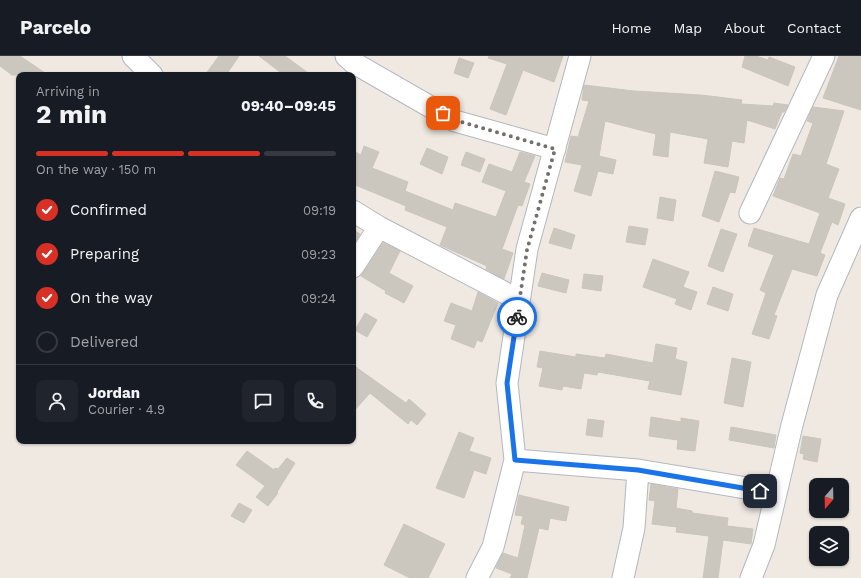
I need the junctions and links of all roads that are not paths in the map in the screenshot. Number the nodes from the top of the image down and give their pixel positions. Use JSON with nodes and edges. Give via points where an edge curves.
{"nodes":[{"id":1,"x":133,"y":56,"type":"edge"},
{"id":2,"x":346,"y":56,"type":"edge"},
{"id":3,"x":580,"y":56,"type":"edge"},
{"id":4,"x":824,"y":56,"type":"edge"},
{"id":5,"x":149,"y":72,"type":"edge"},
{"id":6,"x":555,"y":149,"type":"junction"},
{"id":7,"x":356,"y":213,"type":"edge"},
{"id":8,"x":750,"y":213,"type":"dead end"},
{"id":9,"x":861,"y":218,"type":"edge"},
{"id":10,"x":379,"y":227,"type":"junction"},
{"id":11,"x":356,"y":263,"type":"edge"},
{"id":12,"x":519,"y":300,"type":"junction"},
{"id":13,"x":515,"y":460,"type":"junction"},
{"id":14,"x":638,"y":470,"type":"junction"},
{"id":15,"x":776,"y":493,"type":"junction"},
{"id":16,"x":477,"y":578,"type":"edge"},
{"id":17,"x":623,"y":578,"type":"edge"},
{"id":18,"x":751,"y":578,"type":"edge"}],
"edges":[{"from":1,"to":5,"type":"street"},
{"from":2,"to":6,"type":"street","via":[[455,120]]},
{"from":3,"to":6,"type":"street"},
{"from":4,"to":8,"type":"street"},
{"from":6,"to":12,"type":"street","via":[[527,250]]},
{"from":7,"to":10,"type":"street"},
{"from":9,"to":15,"type":"street","via":[[827,295]]},
{"from":10,"to":11,"type":"street"},
{"from":10,"to":12,"type":"street"},
{"from":12,"to":13,"type":"street","via":[[507,383]]},
{"from":13,"to":14,"type":"street"},
{"from":13,"to":16,"type":"street","via":[[493,547]]},
{"from":14,"to":15,"type":"street"},
{"from":14,"to":17,"type":"street","via":[[634,528]]},
{"from":15,"to":18,"type":"street","via":[[764,545]]}]}
